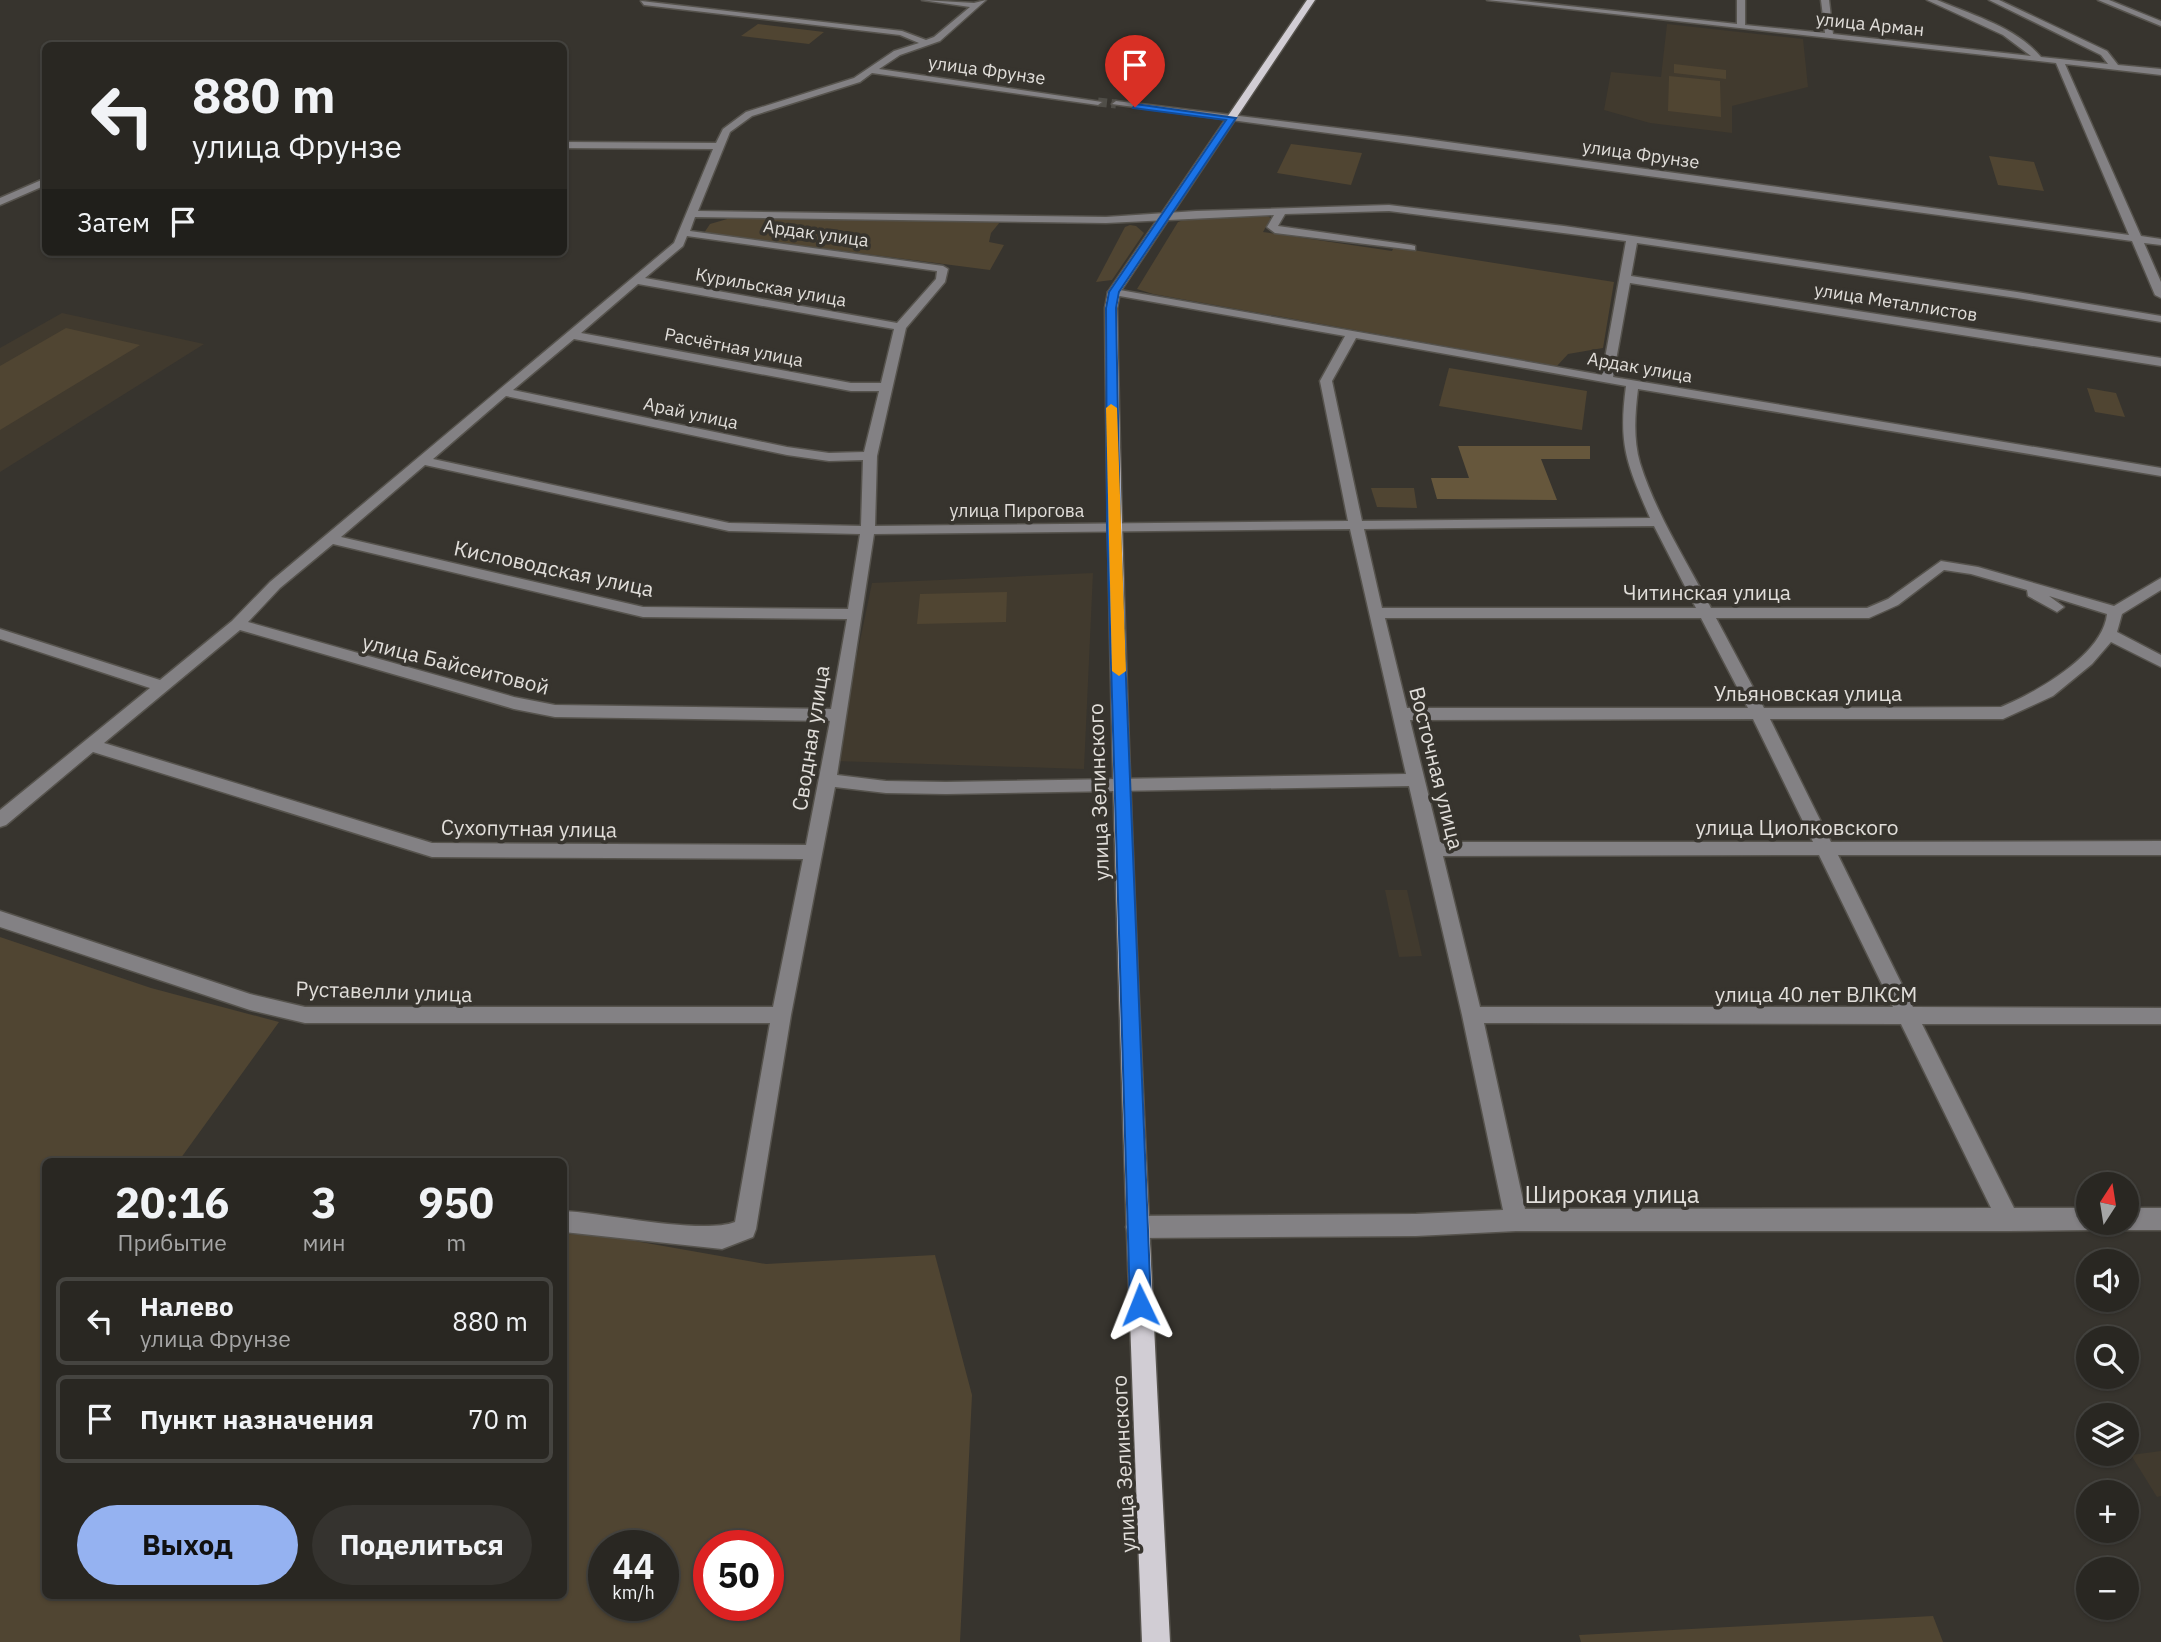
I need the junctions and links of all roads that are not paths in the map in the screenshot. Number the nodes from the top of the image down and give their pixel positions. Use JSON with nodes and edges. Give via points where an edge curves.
{"nodes":[{"id":1,"x":926,"y":0,"type":"edge"},
{"id":2,"x":1311,"y":0,"type":"edge"},
{"id":3,"x":1491,"y":0,"type":"edge"},
{"id":4,"x":1605,"y":0,"type":"edge"},
{"id":5,"x":1741,"y":0,"type":"edge"},
{"id":6,"x":1825,"y":0,"type":"edge"},
{"id":7,"x":1931,"y":0,"type":"edge"},
{"id":8,"x":1993,"y":0,"type":"edge"},
{"id":9,"x":2102,"y":0,"type":"edge"},
{"id":10,"x":646,"y":1,"type":"edge"},
{"id":11,"x":1525,"y":2,"type":"edge"},
{"id":12,"x":979,"y":3,"type":"edge"},
{"id":13,"x":1602,"y":12,"type":"junction"},
{"id":14,"x":2161,"y":24,"type":"edge"},
{"id":15,"x":1741,"y":26,"type":"junction"},
{"id":16,"x":1829,"y":36,"type":"junction"},
{"id":17,"x":924,"y":42,"type":"junction"},
{"id":18,"x":2038,"y":58,"type":"junction"},
{"id":19,"x":2059,"y":61,"type":"junction"},
{"id":20,"x":2115,"y":67,"type":"junction"},
{"id":21,"x":873,"y":71,"type":"junction"},
{"id":22,"x":2161,"y":72,"type":"edge"},
{"id":23,"x":1098,"y":102,"type":"tunnel mouth"},
{"id":24,"x":1116,"y":104,"type":"tunnel mouth"},
{"id":25,"x":1232,"y":118,"type":"junction"},
{"id":26,"x":567,"y":145,"type":"edge"},
{"id":27,"x":719,"y":146,"type":"junction"},
{"id":28,"x":42,"y":183,"type":"edge"},
{"id":29,"x":0,"y":202,"type":"edge"},
{"id":30,"x":1281,"y":212,"type":"junction"},
{"id":31,"x":692,"y":214,"type":"junction"},
{"id":32,"x":1168,"y":216,"type":"junction"},
{"id":33,"x":685,"y":233,"type":"junction"},
{"id":34,"x":1632,"y":239,"type":"junction"},
{"id":35,"x":2135,"y":239,"type":"junction"},
{"id":36,"x":2161,"y":242,"type":"edge"},
{"id":37,"x":1411,"y":248,"type":"dead end"},
{"id":38,"x":943,"y":269,"type":"joint"},
{"id":39,"x":1626,"y":279,"type":"junction"},
{"id":40,"x":635,"y":280,"type":"junction"},
{"id":41,"x":1114,"y":292,"type":"junction"},
{"id":42,"x":2161,"y":295,"type":"edge"},
{"id":43,"x":2161,"y":319,"type":"edge"},
{"id":44,"x":900,"y":327,"type":"junction"},
{"id":45,"x":1353,"y":333,"type":"junction"},
{"id":46,"x":574,"y":335,"type":"junction"},
{"id":47,"x":2161,"y":362,"type":"edge"},
{"id":48,"x":1607,"y":379,"type":"junction"},
{"id":49,"x":1633,"y":383,"type":"junction"},
{"id":50,"x":887,"y":387,"type":"junction"},
{"id":51,"x":505,"y":392,"type":"junction"},
{"id":52,"x":870,"y":456,"type":"junction"},
{"id":53,"x":424,"y":461,"type":"junction"},
{"id":54,"x":2161,"y":472,"type":"edge"},
{"id":55,"x":1659,"y":522,"type":"junction"},
{"id":56,"x":1356,"y":527,"type":"junction"},
{"id":57,"x":1114,"y":528,"type":"junction"},
{"id":58,"x":868,"y":530,"type":"junction"},
{"id":59,"x":332,"y":539,"type":"junction"},
{"id":60,"x":2161,"y":583,"type":"edge"},
{"id":61,"x":2018,"y":584,"type":"junction"},
{"id":62,"x":2057,"y":607,"type":"dead end"},
{"id":63,"x":2115,"y":612,"type":"junction"},
{"id":64,"x":1378,"y":613,"type":"junction"},
{"id":65,"x":1708,"y":613,"type":"junction"},
{"id":66,"x":854,"y":614,"type":"junction"},
{"id":67,"x":237,"y":624,"type":"junction"},
{"id":68,"x":0,"y":634,"type":"edge"},
{"id":69,"x":2110,"y":635,"type":"junction"},
{"id":70,"x":2161,"y":662,"type":"edge"},
{"id":71,"x":162,"y":686,"type":"junction"},
{"id":72,"x":1401,"y":714,"type":"junction"},
{"id":73,"x":1759,"y":714,"type":"junction"},
{"id":74,"x":838,"y":715,"type":"junction"},
{"id":75,"x":90,"y":745,"type":"junction"},
{"id":76,"x":828,"y":780,"type":"junction"},
{"id":77,"x":1415,"y":780,"type":"junction"},
{"id":78,"x":1123,"y":786,"type":"junction"},
{"id":79,"x":0,"y":820,"type":"edge"},
{"id":80,"x":2161,"y":848,"type":"edge"},
{"id":81,"x":1433,"y":849,"type":"junction"},
{"id":82,"x":1825,"y":849,"type":"junction"},
{"id":83,"x":814,"y":852,"type":"junction"},
{"id":84,"x":0,"y":919,"type":"edge"},
{"id":85,"x":780,"y":1015,"type":"junction"},
{"id":86,"x":1472,"y":1015,"type":"junction"},
{"id":87,"x":2161,"y":1016,"type":"edge"},
{"id":88,"x":1908,"y":1017,"type":"junction"},
{"id":89,"x":2076,"y":1219,"type":"edge"},
{"id":90,"x":2139,"y":1219,"type":"edge"},
{"id":91,"x":2161,"y":1219,"type":"edge"},
{"id":92,"x":1516,"y":1220,"type":"junction"},
{"id":93,"x":2008,"y":1220,"type":"junction"},
{"id":94,"x":567,"y":1221,"type":"edge"},
{"id":95,"x":1137,"y":1227,"type":"junction"},
{"id":96,"x":1156,"y":1642,"type":"edge"}],
"edges":[{"from":1,"to":12,"type":"street"},
{"from":2,"to":25,"type":"main road","name":"улица Зелинского"},
{"from":3,"to":11,"type":"street","name":"улица Арман"},
{"from":4,"to":13,"type":"street"},
{"from":5,"to":15,"type":"street"},
{"from":6,"to":16,"type":"street"},
{"from":7,"to":18,"type":"street","via":[[2004,33]]},
{"from":8,"to":20,"type":"street","via":[[2097,49]]},
{"from":9,"to":14,"type":"street"},
{"from":10,"to":17,"type":"street","name":"улица Фрунзе","via":[[902,33]]},
{"from":11,"to":13,"type":"street","name":"улица Арман"},
{"from":12,"to":17,"type":"street","via":[[936,39]]},
{"from":13,"to":15,"type":"street","name":"улица Арман"},
{"from":15,"to":16,"type":"street","name":"улица Арман"},
{"from":16,"to":18,"type":"street","name":"улица Арман"},
{"from":17,"to":21,"type":"street","via":[[897,53]]},
{"from":18,"to":19,"type":"street","name":"улица Арман"},
{"from":19,"to":20,"type":"street","name":"улица Арман"},
{"from":19,"to":35,"type":"street"},
{"from":20,"to":22,"type":"street","name":"улица Арман"},
{"from":21,"to":23,"type":"street","name":"улица Фрунзе"},
{"from":21,"to":27,"type":"street","via":[[749,114],[726,131]]},
{"from":24,"to":25,"type":"street","name":"улица Фрунзе"},
{"from":25,"to":32,"type":"main road","name":"улица Зелинского"},
{"from":25,"to":35,"type":"street","name":"улица Фрунзе"},
{"from":26,"to":27,"type":"street"},
{"from":27,"to":31,"type":"street"},
{"from":28,"to":29,"type":"street"},
{"from":30,"to":32,"type":"street"},
{"from":30,"to":34,"type":"street","via":[[1389,208]]},
{"from":30,"to":37,"type":"street","via":[[1272,227],[1279,231]]},
{"from":31,"to":32,"type":"street","via":[[1106,220]]},
{"from":31,"to":33,"type":"street"},
{"from":32,"to":41,"type":"main road","name":"улица Зелинского"},
{"from":33,"to":38,"type":"street","name":"Ардак улица"},
{"from":33,"to":40,"type":"street","via":[[679,244]]},
{"from":34,"to":39,"type":"street"},
{"from":34,"to":43,"type":"street"},
{"from":35,"to":36,"type":"street","name":"улица Фрунзе"},
{"from":35,"to":42,"type":"street"},
{"from":38,"to":44,"type":"street","name":"Сводная улица","via":[[941,280]]},
{"from":39,"to":47,"type":"street","name":"улица Металлистов"},
{"from":39,"to":48,"type":"street"},
{"from":40,"to":44,"type":"street","name":"Курильская улица"},
{"from":40,"to":46,"type":"street"},
{"from":41,"to":45,"type":"street","name":"Ардак улица"},
{"from":41,"to":57,"type":"main road","name":"улица Зелинского","via":[[1110,331]]},
{"from":44,"to":50,"type":"street","name":"Сводная улица"},
{"from":45,"to":48,"type":"street","name":"Ардак улица"},
{"from":45,"to":56,"type":"street","name":"Восточная улица","via":[[1326,381]]},
{"from":46,"to":50,"type":"street","name":"Расчётная улица","via":[[851,387]]},
{"from":46,"to":51,"type":"street"},
{"from":48,"to":49,"type":"street","name":"Ардак улица"},
{"from":49,"to":54,"type":"street","name":"Ардак улица"},
{"from":49,"to":55,"type":"street","via":[[1628,421],[1633,462]]},
{"from":50,"to":52,"type":"street","name":"Сводная улица"},
{"from":51,"to":52,"type":"street","name":"Арай улица","via":[[787,451]]},
{"from":51,"to":53,"type":"street"},
{"from":52,"to":58,"type":"street","name":"Сводная улица"},
{"from":53,"to":58,"type":"street","name":"улица Пирогова","via":[[729,527]]},
{"from":53,"to":59,"type":"street"},
{"from":55,"to":56,"type":"street","name":"улица Пирогова"},
{"from":55,"to":65,"type":"street"},
{"from":56,"to":57,"type":"street","name":"улица Пирогова"},
{"from":56,"to":64,"type":"street","name":"Восточная улица"},
{"from":57,"to":58,"type":"street","name":"улица Пирогова"},
{"from":57,"to":78,"type":"main road","name":"улица Зелинского"},
{"from":58,"to":66,"type":"street","name":"Сводная улица"},
{"from":59,"to":66,"type":"street","name":"Кисловодская улица","via":[[643,612]]},
{"from":59,"to":67,"type":"street","via":[[275,585]]},
{"from":60,"to":63,"type":"street"},
{"from":61,"to":62,"type":"street"},
{"from":61,"to":63,"type":"street"},
{"from":61,"to":65,"type":"street","name":"Читинская улица","via":[[1970,567],[1941,565],[1893,602],[1869,613]]},
{"from":63,"to":69,"type":"street"},
{"from":64,"to":65,"type":"street","name":"Читинская улица"},
{"from":64,"to":72,"type":"street","name":"Восточная улица"},
{"from":65,"to":73,"type":"street"},
{"from":66,"to":74,"type":"street","name":"Сводная улица"},
{"from":67,"to":71,"type":"street"},
{"from":67,"to":74,"type":"street","name":"улица Байсеитовой","via":[[555,711]]},
{"from":68,"to":71,"type":"street"},
{"from":69,"to":70,"type":"street"},
{"from":69,"to":73,"type":"street","name":"Ульяновская улица","via":[[2039,697],[2003,713]]},
{"from":71,"to":75,"type":"street"},
{"from":72,"to":73,"type":"street","name":"Ульяновская улица"},
{"from":72,"to":77,"type":"street","name":"Восточная улица"},
{"from":73,"to":82,"type":"street"},
{"from":74,"to":76,"type":"street","name":"Сводная улица"},
{"from":75,"to":79,"type":"street"},
{"from":75,"to":83,"type":"street","name":"Сухопутная улица","via":[[432,850]]},
{"from":76,"to":78,"type":"street","via":[[887,787]]},
{"from":76,"to":83,"type":"street","name":"Сводная улица"},
{"from":77,"to":78,"type":"street"},
{"from":77,"to":81,"type":"street","name":"Восточная улица"},
{"from":78,"to":95,"type":"main road","name":"улица Зелинского"},
{"from":80,"to":82,"type":"street","name":"улица Циолковского"},
{"from":81,"to":82,"type":"street","name":"улица Циолковского"},
{"from":81,"to":86,"type":"street","name":"Восточная улица"},
{"from":82,"to":88,"type":"street"},
{"from":83,"to":85,"type":"street","name":"Сводная улица"},
{"from":84,"to":85,"type":"street","name":"Руставелли улица","via":[[250,1002],[305,1015]]},
{"from":85,"to":94,"type":"street","name":"Сводная улица","via":[[745,1229],[722,1238]]},
{"from":86,"to":88,"type":"street","name":"улица 40 лет ВЛКСМ"},
{"from":86,"to":92,"type":"street","name":"Восточная улица"},
{"from":87,"to":88,"type":"street","name":"улица 40 лет ВЛКСМ"},
{"from":88,"to":93,"type":"street"},
{"from":89,"to":93,"type":"street","name":"Широкая улица"},
{"from":90,"to":91,"type":"street"},
{"from":92,"to":93,"type":"street","name":"Широкая улица"},
{"from":92,"to":95,"type":"street","name":"Широкая улица"},
{"from":95,"to":96,"type":"main road","name":"улица Зелинского"}]}
